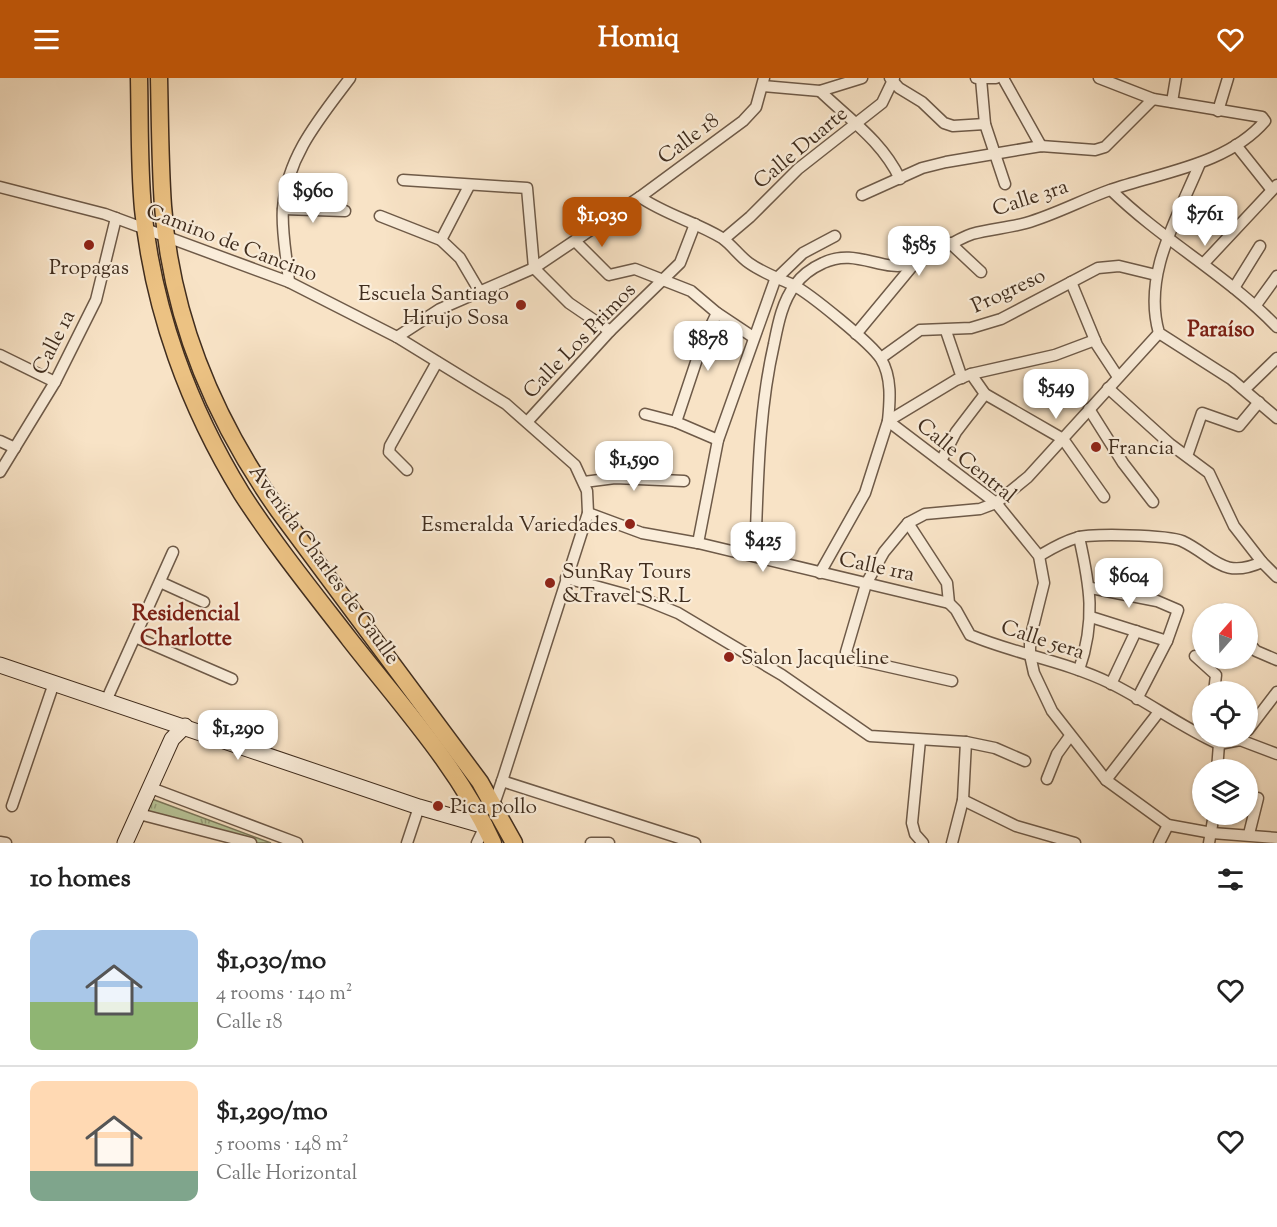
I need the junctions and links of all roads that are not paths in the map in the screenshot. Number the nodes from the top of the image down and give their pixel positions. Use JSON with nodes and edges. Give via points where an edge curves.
{"nodes":[{"id":1,"x":139,"y":78,"type":"edge"},
{"id":2,"x":159,"y":78,"type":"edge"},
{"id":3,"x":350,"y":78,"type":"edge"},
{"id":4,"x":862,"y":78,"type":"edge"},
{"id":5,"x":996,"y":78,"type":"edge"},
{"id":6,"x":1003,"y":78,"type":"edge"},
{"id":7,"x":1098,"y":78,"type":"edge"},
{"id":8,"x":1176,"y":78,"type":"edge"},
{"id":9,"x":1228,"y":78,"type":"edge"},
{"id":10,"x":892,"y":79,"type":"edge"},
{"id":11,"x":978,"y":79,"type":"edge"},
{"id":12,"x":764,"y":82,"type":"edge"},
{"id":13,"x":820,"y":91,"type":"junction"},
{"id":14,"x":1154,"y":99,"type":"junction"},
{"id":15,"x":1172,"y":102,"type":"junction"},
{"id":16,"x":1218,"y":111,"type":"junction"},
{"id":17,"x":985,"y":123,"type":"junction"},
{"id":18,"x":858,"y":124,"type":"junction"},
{"id":19,"x":1236,"y":145,"type":"junction"},
{"id":20,"x":1041,"y":146,"type":"junction"},
{"id":21,"x":996,"y":152,"type":"junction"},
{"id":22,"x":1200,"y":163,"type":"junction"},
{"id":23,"x":900,"y":179,"type":"junction"},
{"id":24,"x":403,"y":180,"type":"dead end"},
{"id":25,"x":1005,"y":184,"type":"dead end"},
{"id":26,"x":469,"y":186,"type":"junction"},
{"id":27,"x":0,"y":187,"type":"edge"},
{"id":28,"x":1274,"y":187,"type":"edge"},
{"id":29,"x":1111,"y":190,"type":"junction"},
{"id":30,"x":862,"y":195,"type":"dead end"},
{"id":31,"x":640,"y":197,"type":"junction"},
{"id":32,"x":283,"y":209,"type":"junction"},
{"id":33,"x":345,"y":211,"type":"dead end"},
{"id":34,"x":380,"y":216,"type":"dead end"},
{"id":35,"x":116,"y":218,"type":"junction"},
{"id":36,"x":695,"y":224,"type":"junction"},
{"id":37,"x":146,"y":229,"type":"junction"},
{"id":38,"x":166,"y":236,"type":"junction"},
{"id":39,"x":835,"y":236,"type":"dead end"},
{"id":40,"x":1169,"y":238,"type":"junction"},
{"id":41,"x":724,"y":239,"type":"junction"},
{"id":42,"x":441,"y":240,"type":"junction"},
{"id":43,"x":575,"y":241,"type":"junction"},
{"id":44,"x":950,"y":243,"type":"junction"},
{"id":45,"x":1260,"y":246,"type":"dead end"},
{"id":46,"x":1204,"y":263,"type":"junction"},
{"id":47,"x":914,"y":264,"type":"junction"},
{"id":48,"x":534,"y":268,"type":"junction"},
{"id":49,"x":981,"y":272,"type":"dead end"},
{"id":50,"x":1156,"y":275,"type":"junction"},
{"id":51,"x":1277,"y":276,"type":"edge"},
{"id":52,"x":666,"y":279,"type":"junction"},
{"id":53,"x":776,"y":279,"type":"junction"},
{"id":54,"x":289,"y":282,"type":"junction"},
{"id":55,"x":1071,"y":282,"type":"junction"},
{"id":56,"x":794,"y":285,"type":"junction"},
{"id":57,"x":1234,"y":288,"type":"junction"},
{"id":58,"x":480,"y":292,"type":"junction"},
{"id":59,"x":1256,"y":305,"type":"junction"},
{"id":60,"x":717,"y":313,"type":"junction"},
{"id":61,"x":1277,"y":327,"type":"edge"},
{"id":62,"x":610,"y":331,"type":"junction"},
{"id":63,"x":946,"y":331,"type":"junction"},
{"id":64,"x":1159,"y":333,"type":"junction"},
{"id":65,"x":856,"y":334,"type":"junction"},
{"id":66,"x":753,"y":337,"type":"junction"},
{"id":67,"x":397,"y":338,"type":"junction"},
{"id":68,"x":1095,"y":340,"type":"junction"},
{"id":69,"x":0,"y":355,"type":"edge"},
{"id":70,"x":880,"y":358,"type":"junction"},
{"id":71,"x":436,"y":362,"type":"junction"},
{"id":72,"x":1276,"y":362,"type":"edge"},
{"id":73,"x":966,"y":376,"type":"junction"},
{"id":74,"x":1118,"y":377,"type":"junction"},
{"id":75,"x":55,"y":382,"type":"junction"},
{"id":76,"x":1108,"y":388,"type":"junction"},
{"id":77,"x":1245,"y":389,"type":"junction"},
{"id":78,"x":985,"y":394,"type":"junction"},
{"id":79,"x":1259,"y":402,"type":"junction"},
{"id":80,"x":1089,"y":409,"type":"junction"},
{"id":81,"x":645,"y":414,"type":"dead end"},
{"id":82,"x":1277,"y":418,"type":"edge"},
{"id":83,"x":888,"y":421,"type":"junction"},
{"id":84,"x":527,"y":422,"type":"junction"},
{"id":85,"x":676,"y":422,"type":"junction"},
{"id":86,"x":1063,"y":439,"type":"junction"},
{"id":87,"x":718,"y":440,"type":"junction"},
{"id":88,"x":0,"y":441,"type":"edge"},
{"id":89,"x":15,"y":448,"type":"junction"},
{"id":90,"x":1187,"y":456,"type":"junction"},
{"id":91,"x":941,"y":461,"type":"junction"},
{"id":92,"x":407,"y":470,"type":"dead end"},
{"id":93,"x":0,"y":472,"type":"edge"},
{"id":94,"x":684,"y":481,"type":"dead end"},
{"id":95,"x":584,"y":482,"type":"junction"},
{"id":96,"x":1104,"y":497,"type":"dead end"},
{"id":97,"x":1153,"y":502,"type":"dead end"},
{"id":98,"x":996,"y":503,"type":"junction"},
{"id":99,"x":588,"y":513,"type":"junction"},
{"id":100,"x":908,"y":523,"type":"junction"},
{"id":101,"x":1079,"y":537,"type":"junction"},
{"id":102,"x":698,"y":543,"type":"junction"},
{"id":103,"x":173,"y":552,"type":"dead end"},
{"id":104,"x":755,"y":556,"type":"junction"},
{"id":105,"x":1039,"y":556,"type":"junction"},
{"id":106,"x":1262,"y":562,"type":"junction"},
{"id":107,"x":820,"y":573,"type":"junction"},
{"id":108,"x":1277,"y":577,"type":"edge"},
{"id":109,"x":566,"y":578,"type":"junction"},
{"id":110,"x":160,"y":582,"type":"junction"},
{"id":111,"x":866,"y":584,"type":"junction"},
{"id":112,"x":1091,"y":588,"type":"junction"},
{"id":113,"x":204,"y":602,"type":"dead end"},
{"id":114,"x":949,"y":603,"type":"junction"},
{"id":115,"x":1091,"y":617,"type":"junction"},
{"id":116,"x":1136,"y":631,"type":"junction"},
{"id":117,"x":135,"y":637,"type":"junction"},
{"id":118,"x":1167,"y":641,"type":"junction"},
{"id":119,"x":1258,"y":652,"type":"edge"},
{"id":120,"x":1030,"y":655,"type":"junction"},
{"id":121,"x":1277,"y":660,"type":"edge"},
{"id":122,"x":0,"y":665,"type":"edge"},
{"id":123,"x":1209,"y":669,"type":"edge"},
{"id":124,"x":1079,"y":670,"type":"junction"},
{"id":125,"x":232,"y":679,"type":"dead end"},
{"id":126,"x":952,"y":681,"type":"dead end"},
{"id":127,"x":1215,"y":681,"type":"edge"},
{"id":128,"x":54,"y":683,"type":"junction"},
{"id":129,"x":1111,"y":684,"type":"junction"},
{"id":130,"x":1277,"y":692,"type":"edge"},
{"id":131,"x":1137,"y":699,"type":"junction"},
{"id":132,"x":106,"y":700,"type":"junction"},
{"id":133,"x":1158,"y":712,"type":"junction"},
{"id":134,"x":1258,"y":717,"type":"edge"},
{"id":135,"x":184,"y":726,"type":"junction"},
{"id":136,"x":1192,"y":730,"type":"edge"},
{"id":137,"x":1070,"y":736,"type":"junction"},
{"id":138,"x":920,"y":740,"type":"junction"},
{"id":139,"x":966,"y":742,"type":"junction"},
{"id":140,"x":1258,"y":745,"type":"edge"},
{"id":141,"x":1277,"y":754,"type":"edge"},
{"id":142,"x":1025,"y":760,"type":"dead end"},
{"id":143,"x":1047,"y":779,"type":"dead end"},
{"id":144,"x":1106,"y":780,"type":"junction"},
{"id":145,"x":502,"y":781,"type":"junction"},
{"id":146,"x":151,"y":788,"type":"junction"},
{"id":147,"x":963,"y":800,"type":"junction"},
{"id":148,"x":494,"y":804,"type":"junction"},
{"id":149,"x":12,"y":806,"type":"dead end"},
{"id":150,"x":419,"y":807,"type":"junction"},
{"id":151,"x":138,"y":814,"type":"junction"},
{"id":152,"x":1168,"y":825,"type":"junction"},
{"id":153,"x":1251,"y":825,"type":"edge"},
{"id":154,"x":485,"y":826,"type":"junction"},
{"id":155,"x":1249,"y":834,"type":"junction"},
{"id":156,"x":1210,"y":838,"type":"edge"},
{"id":157,"x":1277,"y":838,"type":"edge"},
{"id":158,"x":0,"y":842,"type":"edge"},
{"id":159,"x":6,"y":843,"type":"edge"},
{"id":160,"x":125,"y":843,"type":"edge"},
{"id":161,"x":251,"y":843,"type":"edge"},
{"id":162,"x":297,"y":843,"type":"edge"},
{"id":163,"x":407,"y":843,"type":"edge"},
{"id":164,"x":477,"y":843,"type":"edge"},
{"id":165,"x":493,"y":843,"type":"edge"},
{"id":166,"x":514,"y":843,"type":"edge"},
{"id":167,"x":591,"y":843,"type":"edge"},
{"id":168,"x":609,"y":843,"type":"edge"},
{"id":169,"x":695,"y":843,"type":"edge"},
{"id":170,"x":923,"y":843,"type":"edge"},
{"id":171,"x":952,"y":843,"type":"edge"},
{"id":172,"x":1075,"y":843,"type":"edge"},
{"id":173,"x":1159,"y":843,"type":"edge"}],
"edges":[{"from":1,"to":37,"type":"main road","name":"Avenida Charles de Gaulle"},
{"from":2,"to":38,"type":"main road","name":"Avenida Charles de Gaulle"},
{"from":3,"to":32,"type":"street","via":[[298,153],[290,169]]},
{"from":4,"to":13,"type":"street"},
{"from":5,"to":11,"type":"street"},
{"from":6,"to":20,"type":"street"},
{"from":7,"to":14,"type":"street"},
{"from":8,"to":15,"type":"street"},
{"from":9,"to":16,"type":"street"},
{"from":10,"to":17,"type":"street","via":[[944,123]]},
{"from":10,"to":18,"type":"street","name":"Calle Duarte","via":[[882,103]]},
{"from":11,"to":17,"type":"street"},
{"from":12,"to":13,"type":"street"},
{"from":12,"to":31,"type":"street","name":"Calle 18","via":[[756,107],[743,121]]},
{"from":13,"to":18,"type":"street"},
{"from":14,"to":15,"type":"street"},
{"from":14,"to":20,"type":"street","via":[[1105,147],[1095,150]]},
{"from":15,"to":16,"type":"street"},
{"from":16,"to":19,"type":"street","name":"Calle 3ra","via":[[1262,117],[1265,122]]},
{"from":17,"to":21,"type":"street"},
{"from":18,"to":23,"type":"street","via":[[884,151]]},
{"from":18,"to":41,"type":"street","name":"Calle Duarte","via":[[798,169]]},
{"from":19,"to":22,"type":"street","name":"Calle 3ra"},
{"from":19,"to":28,"type":"street"},
{"from":20,"to":21,"type":"street"},
{"from":21,"to":23,"type":"street","via":[[946,162]]},
{"from":21,"to":25,"type":"street"},
{"from":22,"to":29,"type":"street","name":"Calle 3ra"},
{"from":22,"to":40,"type":"street"},
{"from":23,"to":30,"type":"street"},
{"from":24,"to":26,"type":"street"},
{"from":26,"to":42,"type":"street"},
{"from":26,"to":48,"type":"street","via":[[527,188]]},
{"from":27,"to":35,"type":"street","name":"Camino de Cancino"},
{"from":28,"to":46,"type":"street"},
{"from":29,"to":40,"type":"street","via":[[1137,216]]},
{"from":29,"to":44,"type":"street","name":"Calle 3ra","via":[[1026,223],[972,234]]},
{"from":31,"to":36,"type":"street","via":[[657,209]]},
{"from":31,"to":43,"type":"street","name":"Calle 18"},
{"from":32,"to":33,"type":"street"},
{"from":32,"to":54,"type":"street"},
{"from":34,"to":42,"type":"street"},
{"from":35,"to":37,"type":"street","name":"Camino de Cancino"},
{"from":35,"to":75,"type":"street","name":"Calle 1a","via":[[96,300]]},
{"from":36,"to":41,"type":"street"},
{"from":36,"to":52,"type":"street","name":"Calle Los Primos","via":[[680,263]]},
{"from":37,"to":38,"type":"street","name":"Camino de Cancino"},
{"from":37,"to":154,"type":"main road","name":"Avenida Charles de Gaulle","via":[[154,282],[174,352],[217,450],[274,540],[458,782]]},
{"from":38,"to":54,"type":"street","name":"Camino de Cancino"},
{"from":38,"to":148,"type":"main road","name":"Avenida Charles de Gaulle","via":[[185,326],[201,374],[238,449],[278,510]]},
{"from":39,"to":53,"type":"street","via":[[802,253]]},
{"from":40,"to":46,"type":"street"},
{"from":40,"to":50,"type":"street"},
{"from":41,"to":53,"type":"street","via":[[747,262]]},
{"from":42,"to":58,"type":"street","via":[[460,258]]},
{"from":43,"to":48,"type":"street","name":"Calle 18"},
{"from":43,"to":52,"type":"street","via":[[609,275],[635,269]]},
{"from":44,"to":47,"type":"street","name":"Calle 3ra"},
{"from":44,"to":49,"type":"street"},
{"from":45,"to":57,"type":"street"},
{"from":46,"to":57,"type":"street"},
{"from":47,"to":56,"type":"street","via":[[901,266],[846,257],[825,262]]},
{"from":47,"to":65,"type":"street"},
{"from":48,"to":58,"type":"street","name":"Calle 18"},
{"from":48,"to":62,"type":"street","via":[[569,303]]},
{"from":50,"to":55,"type":"street","name":"Progreso","via":[[1119,266],[1098,268]]},
{"from":50,"to":64,"type":"street","via":[[1154,315]]},
{"from":51,"to":59,"type":"street"},
{"from":52,"to":60,"type":"street","via":[[691,291]]},
{"from":52,"to":62,"type":"street","name":"Calle Los Primos"},
{"from":53,"to":56,"type":"street"},
{"from":53,"to":66,"type":"street"},
{"from":54,"to":67,"type":"street","name":"Camino de Cancino"},
{"from":55,"to":63,"type":"street","name":"Progreso","via":[[1001,319]]},
{"from":55,"to":68,"type":"street"},
{"from":56,"to":65,"type":"street"},
{"from":56,"to":104,"type":"street","via":[[780,316],[766,381],[759,442]]},
{"from":57,"to":59,"type":"street"},
{"from":58,"to":67,"type":"street","name":"Calle 18","via":[[440,309]]},
{"from":59,"to":61,"type":"street"},
{"from":60,"to":66,"type":"street"},
{"from":60,"to":85,"type":"street","via":[[702,344]]},
{"from":62,"to":84,"type":"street","name":"Calle Los Primos"},
{"from":63,"to":70,"type":"street","name":"Progreso","via":[[920,330]]},
{"from":63,"to":73,"type":"street"},
{"from":64,"to":74,"type":"street"},
{"from":64,"to":77,"type":"street"},
{"from":65,"to":70,"type":"street"},
{"from":66,"to":87,"type":"street"},
{"from":67,"to":71,"type":"street","name":"Camino de Cancino"},
{"from":68,"to":73,"type":"street","via":[[1055,355]]},
{"from":68,"to":74,"type":"street"},
{"from":69,"to":75,"type":"street"},
{"from":70,"to":83,"type":"street","via":[[888,377]]},
{"from":71,"to":84,"type":"street","name":"Camino de Cancino","via":[[506,404]]},
{"from":71,"to":92,"type":"street","via":[[390,446],[389,452]]},
{"from":72,"to":77,"type":"street"},
{"from":73,"to":78,"type":"street"},
{"from":73,"to":83,"type":"street"},
{"from":74,"to":76,"type":"street"},
{"from":75,"to":89,"type":"street","name":"Calle 1a"},
{"from":76,"to":80,"type":"street"},
{"from":76,"to":90,"type":"street"},
{"from":77,"to":79,"type":"street"},
{"from":78,"to":86,"type":"street"},
{"from":78,"to":91,"type":"street","via":[[956,432]]},
{"from":79,"to":82,"type":"street"},
{"from":79,"to":90,"type":"street","via":[[1239,426],[1202,413]]},
{"from":80,"to":86,"type":"street"},
{"from":80,"to":97,"type":"street","via":[[1123,464]]},
{"from":81,"to":85,"type":"street"},
{"from":83,"to":91,"type":"street","name":"Calle Central"},
{"from":83,"to":107,"type":"street","via":[[865,493]]},
{"from":84,"to":95,"type":"street","name":"Camino de Cancino","via":[[575,465]]},
{"from":85,"to":87,"type":"street"},
{"from":86,"to":96,"type":"street"},
{"from":86,"to":98,"type":"street","via":[[1028,477]]},
{"from":87,"to":102,"type":"street"},
{"from":88,"to":89,"type":"street"},
{"from":89,"to":93,"type":"street","name":"Calle 1a"},
{"from":90,"to":106,"type":"street","via":[[1209,473],[1234,526]]},
{"from":91,"to":98,"type":"street","name":"Calle Central"},
{"from":94,"to":95,"type":"street","via":[[615,477]]},
{"from":95,"to":99,"type":"street","name":"Camino de Cancino"},
{"from":98,"to":100,"type":"street","via":[[973,510],[925,514]]},
{"from":98,"to":105,"type":"street","name":"Calle Central"},
{"from":99,"to":102,"type":"street","name":"Calle 1ra","via":[[642,533]]},
{"from":99,"to":109,"type":"street","name":"Camino de Cancino"},
{"from":100,"to":111,"type":"street","via":[[884,552]]},
{"from":100,"to":114,"type":"street","name":"Calle 5era","via":[[947,583]]},
{"from":101,"to":105,"type":"street"},
{"from":101,"to":106,"type":"street","via":[[1172,538],[1216,563],[1244,570]]},
{"from":101,"to":112,"type":"street"},
{"from":102,"to":104,"type":"street","name":"Calle 1ra"},
{"from":103,"to":110,"type":"street"},
{"from":104,"to":107,"type":"street","name":"Calle 1ra"},
{"from":105,"to":120,"type":"street","via":[[1044,583],[1030,639]]},
{"from":106,"to":108,"type":"street"},
{"from":107,"to":111,"type":"street","name":"Calle 1ra"},
{"from":109,"to":138,"type":"street","via":[[678,613],[782,675],[870,736]]},
{"from":109,"to":145,"type":"street","name":"Camino de Cancino"},
{"from":110,"to":113,"type":"street"},
{"from":110,"to":117,"type":"street"},
{"from":111,"to":114,"type":"street","name":"Calle 1ra"},
{"from":111,"to":126,"type":"street","via":[[846,652],[850,658]]},
{"from":112,"to":115,"type":"street"},
{"from":112,"to":118,"type":"street","via":[[1157,601],[1178,610]]},
{"from":114,"to":120,"type":"street","name":"Calle 5era","via":[[970,635]]},
{"from":115,"to":116,"type":"street"},
{"from":115,"to":124,"type":"street","via":[[1088,645]]},
{"from":116,"to":118,"type":"street"},
{"from":116,"to":129,"type":"street"},
{"from":117,"to":125,"type":"street"},
{"from":117,"to":132,"type":"street"},
{"from":118,"to":131,"type":"street"},
{"from":119,"to":121,"type":"street"},
{"from":120,"to":124,"type":"street","name":"Calle 5era"},
{"from":120,"to":137,"type":"street","via":[[1039,687]]},
{"from":122,"to":128,"type":"main road"},
{"from":123,"to":127,"type":"street","via":[[1216,675]]},
{"from":124,"to":129,"type":"street","name":"Calle 5era"},
{"from":128,"to":132,"type":"main road"},
{"from":128,"to":149,"type":"street"},
{"from":129,"to":131,"type":"street","name":"Calle 5era"},
{"from":130,"to":134,"type":"street"},
{"from":131,"to":133,"type":"street","name":"Calle 5era"},
{"from":132,"to":135,"type":"main road"},
{"from":133,"to":136,"type":"street","name":"Calle 5era"},
{"from":133,"to":144,"type":"street"},
{"from":135,"to":146,"type":"main road","via":[[172,739]]},
{"from":135,"to":150,"type":"main road"},
{"from":137,"to":143,"type":"street"},
{"from":137,"to":144,"type":"street"},
{"from":138,"to":139,"type":"street"},
{"from":138,"to":170,"type":"street","via":[[912,824]]},
{"from":139,"to":142,"type":"street"},
{"from":139,"to":147,"type":"street"},
{"from":140,"to":141,"type":"street"},
{"from":144,"to":152,"type":"street"},
{"from":145,"to":148,"type":"street","name":"Camino de Cancino"},
{"from":145,"to":169,"type":"street"},
{"from":146,"to":151,"type":"main road"},
{"from":146,"to":162,"type":"street"},
{"from":147,"to":171,"type":"street"},
{"from":147,"to":172,"type":"street","via":[[1016,826]]},
{"from":148,"to":154,"type":"street","name":"Camino de Cancino"},
{"from":148,"to":166,"type":"main road","name":"Avenida Charles de Gaulle"},
{"from":150,"to":154,"type":"main road"},
{"from":150,"to":163,"type":"street"},
{"from":151,"to":160,"type":"main road"},
{"from":151,"to":161,"type":"street"},
{"from":152,"to":156,"type":"street"},
{"from":152,"to":173,"type":"street"},
{"from":153,"to":155,"type":"street"},
{"from":154,"to":164,"type":"street","name":"Camino de Cancino"},
{"from":154,"to":165,"type":"main road","name":"Avenida Charles de Gaulle"},
{"from":155,"to":156,"type":"street"},
{"from":155,"to":157,"type":"street"},
{"from":158,"to":159,"type":"street"},
{"from":167,"to":168,"type":"street"}]}
